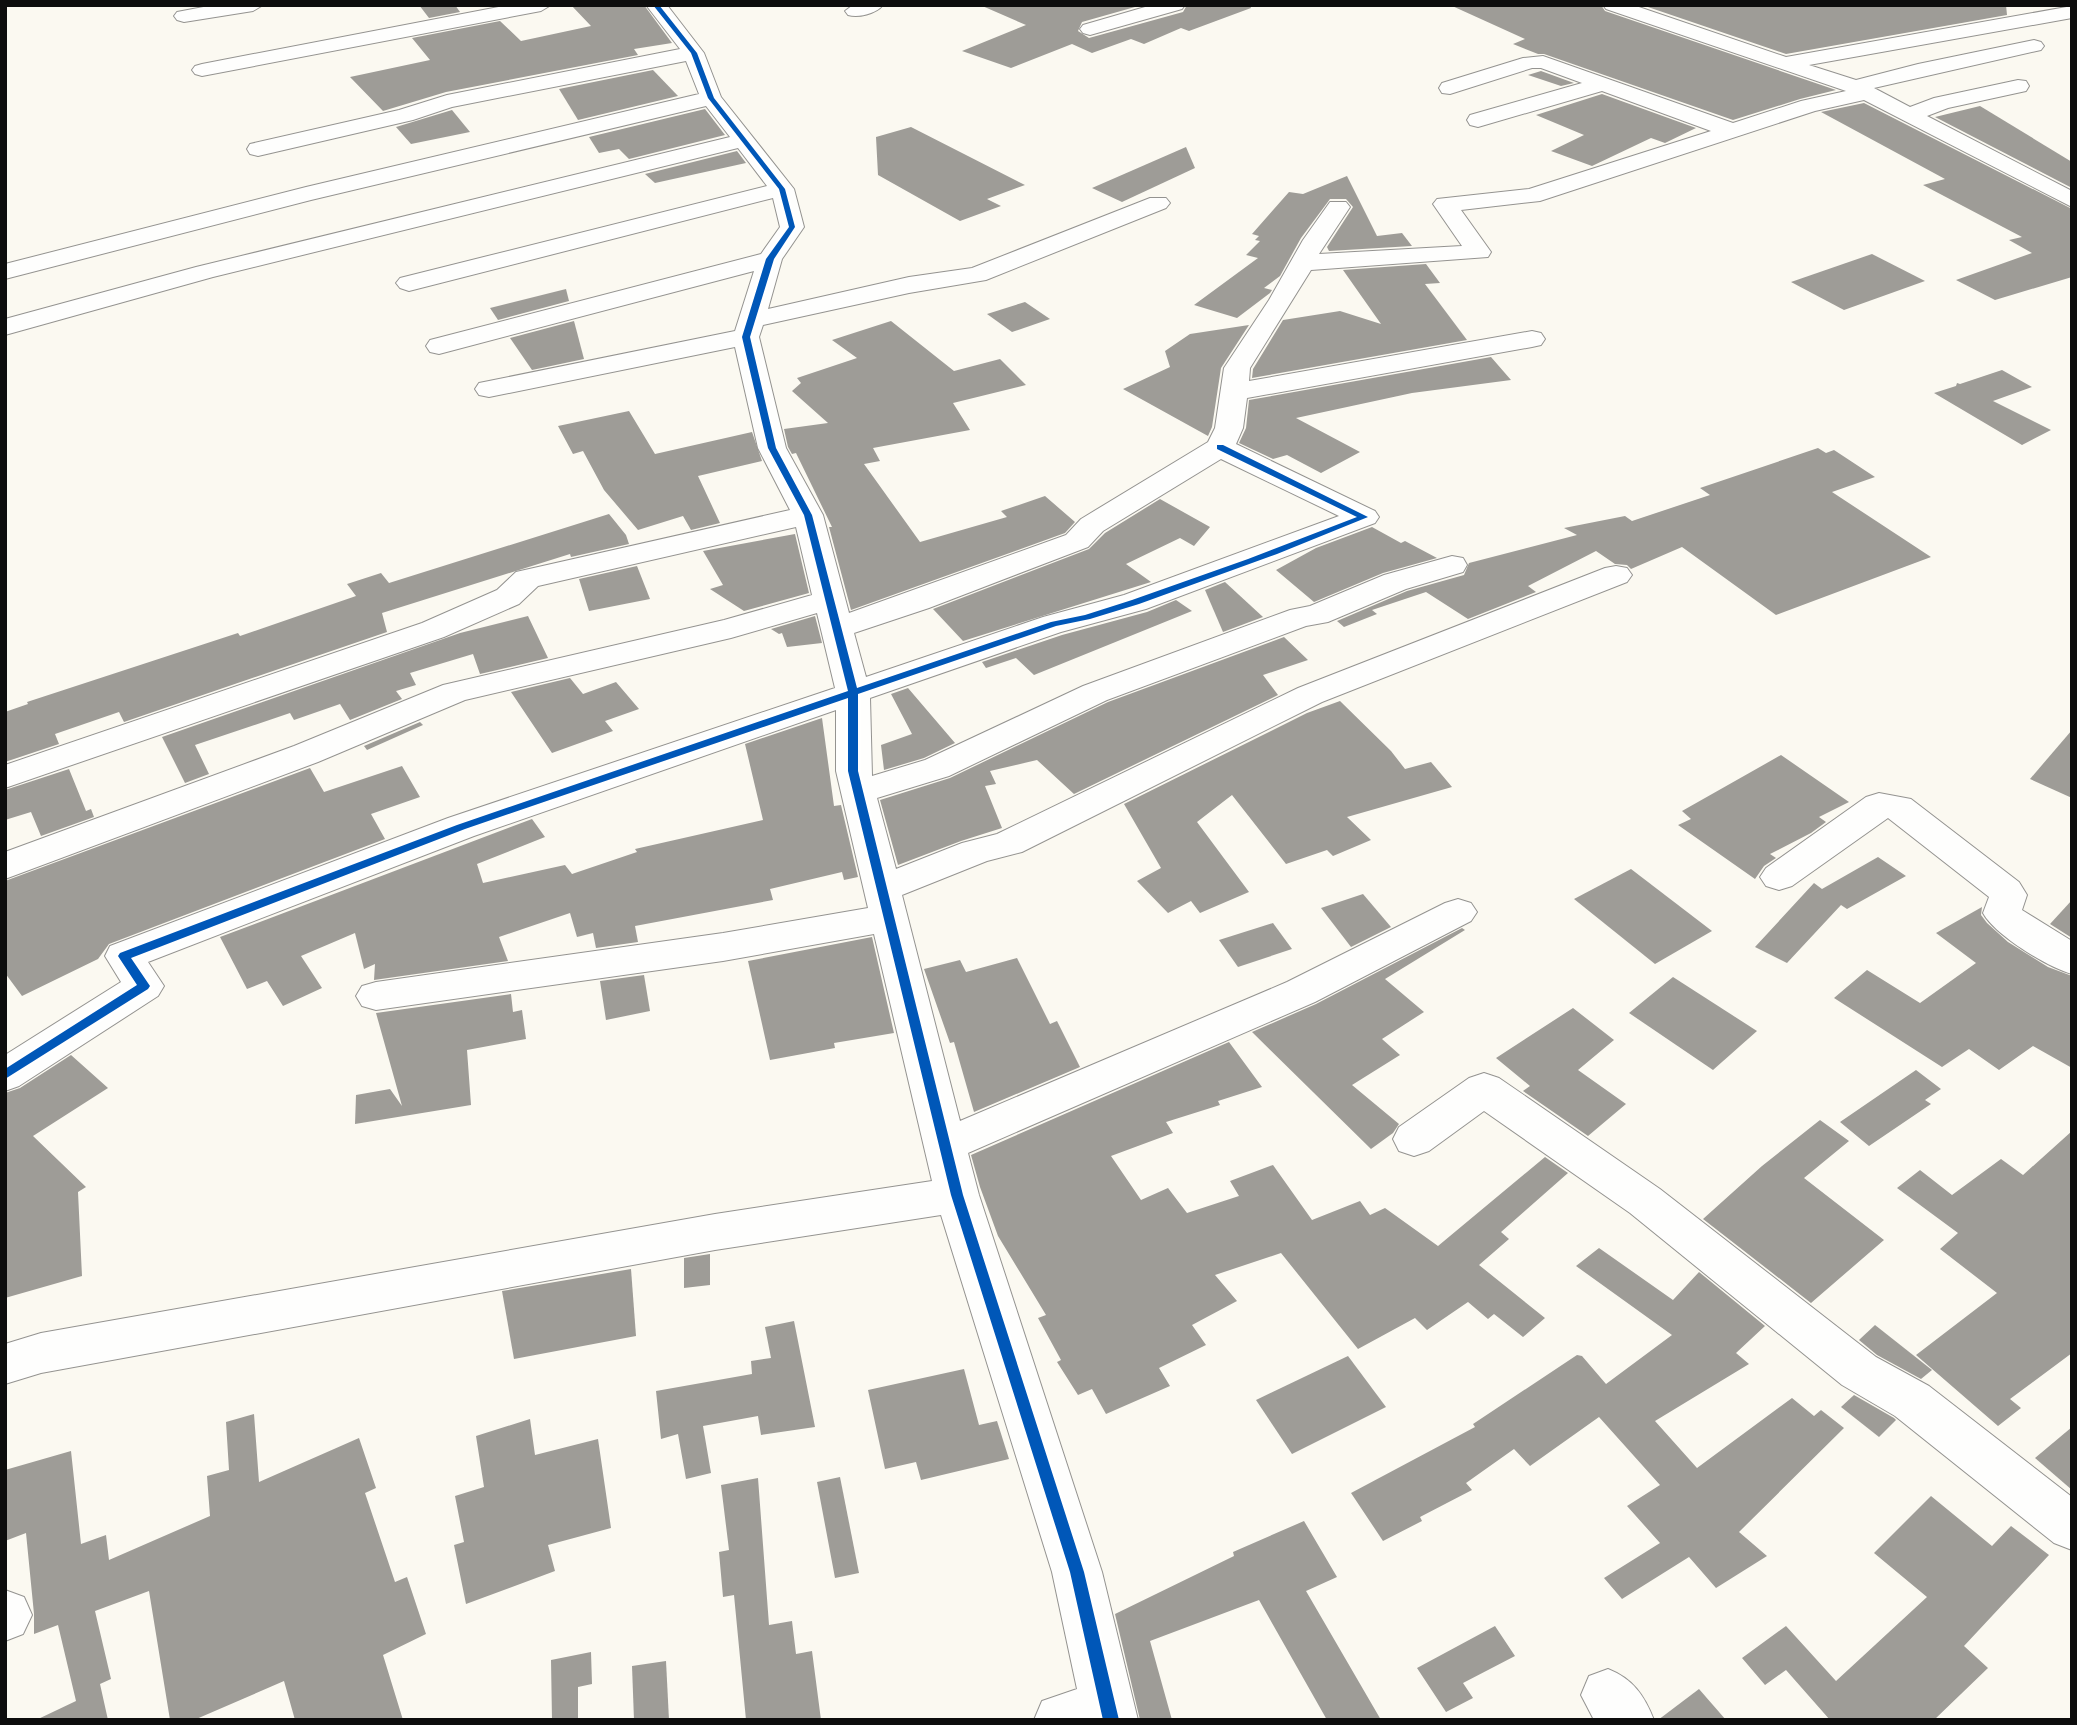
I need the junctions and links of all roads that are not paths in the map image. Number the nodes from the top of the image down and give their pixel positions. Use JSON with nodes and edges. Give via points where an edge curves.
{"nodes":[{"id":1,"x":253,"y":5,"type":"edge"},
{"id":2,"x":541,"y":5,"type":"edge"},
{"id":3,"x":656,"y":5,"type":"edge"},
{"id":4,"x":1175,"y":5,"type":"edge"},
{"id":5,"x":1628,"y":7,"type":"edge"},
{"id":6,"x":2072,"y":12,"type":"edge"},
{"id":7,"x":184,"y":16,"type":"dead end"},
{"id":8,"x":1090,"y":29,"type":"dead end"},
{"id":9,"x":2034,"y":46,"type":"dead end"},
{"id":10,"x":694,"y":52,"type":"junction"},
{"id":11,"x":1784,"y":63,"type":"junction"},
{"id":12,"x":202,"y":70,"type":"dead end"},
{"id":13,"x":1602,"y":83,"type":"junction"},
{"id":14,"x":2018,"y":86,"type":"dead end"},
{"id":15,"x":1450,"y":88,"type":"dead end"},
{"id":16,"x":1861,"y":90,"type":"junction"},
{"id":17,"x":711,"y":99,"type":"junction"},
{"id":18,"x":1909,"y":115,"type":"junction"},
{"id":19,"x":1478,"y":120,"type":"dead end"},
{"id":20,"x":1733,"y":131,"type":"junction"},
{"id":21,"x":743,"y":140,"type":"junction"},
{"id":22,"x":258,"y":149,"type":"dead end"},
{"id":23,"x":782,"y":189,"type":"junction"},
{"id":24,"x":2072,"y":200,"type":"edge"},
{"id":25,"x":1158,"y":203,"type":"dead end"},
{"id":26,"x":1338,"y":207,"type":"dead end"},
{"id":27,"x":770,"y":259,"type":"junction"},
{"id":28,"x":1302,"y":263,"type":"junction"},
{"id":29,"x":5,"y":272,"type":"edge"},
{"id":30,"x":408,"y":283,"type":"dead end"},
{"id":31,"x":5,"y":327,"type":"edge"},
{"id":32,"x":749,"y":328,"type":"junction"},
{"id":33,"x":1532,"y":339,"type":"dead end"},
{"id":34,"x":439,"y":346,"type":"dead end"},
{"id":35,"x":489,"y":388,"type":"dead end"},
{"id":36,"x":1233,"y":392,"type":"junction"},
{"id":37,"x":1220,"y":447,"type":"junction"},
{"id":38,"x":808,"y":515,"type":"junction"},
{"id":39,"x":1452,"y":565,"type":"dead end"},
{"id":40,"x":1616,"y":575,"type":"dead end"},
{"id":41,"x":833,"y":614,"type":"junction"},
{"id":42,"x":853,"y":693,"type":"junction"},
{"id":43,"x":5,"y":777,"type":"edge"},
{"id":44,"x":859,"y":792,"type":"junction"},
{"id":45,"x":5,"y":866,"type":"edge"},
{"id":46,"x":1779,"y":877,"type":"dead end"},
{"id":47,"x":886,"y":904,"type":"junction"},
{"id":48,"x":1458,"y":912,"type":"dead end"},
{"id":49,"x":2072,"y":960,"type":"edge"},
{"id":50,"x":376,"y":996,"type":"dead end"},
{"id":51,"x":5,"y":1075,"type":"edge"},
{"id":52,"x":1414,"y":1139,"type":"dead end"},
{"id":53,"x":945,"y":1145,"type":"junction"},
{"id":54,"x":957,"y":1195,"type":"junction"},
{"id":55,"x":5,"y":1364,"type":"edge"},
{"id":56,"x":2072,"y":1527,"type":"edge"},
{"id":57,"x":1094,"y":1716,"type":"edge"}],
"edges":[{"from":1,"to":7,"type":"street"},
{"from":2,"to":12,"type":"street"},
{"from":3,"to":10,"type":"street"},
{"from":4,"to":8,"type":"street"},
{"from":5,"to":11,"type":"street"},
{"from":6,"to":11,"type":"street"},
{"from":9,"to":16,"type":"street","via":[[1917,70]]},
{"from":10,"to":17,"type":"street"},
{"from":10,"to":22,"type":"street","via":[[447,101],[405,116]]},
{"from":11,"to":16,"type":"street"},
{"from":13,"to":15,"type":"street","via":[[1536,61]]},
{"from":13,"to":19,"type":"street"},
{"from":13,"to":20,"type":"street"},
{"from":14,"to":18,"type":"street"},
{"from":16,"to":18,"type":"street"},
{"from":16,"to":20,"type":"street"},
{"from":17,"to":21,"type":"street"},
{"from":17,"to":29,"type":"street","via":[[306,194]]},
{"from":18,"to":24,"type":"street"},
{"from":20,"to":28,"type":"street","via":[[1532,195],[1446,204],[1479,252]]},
{"from":21,"to":23,"type":"street"},
{"from":21,"to":31,"type":"street","via":[[205,272]]},
{"from":23,"to":27,"type":"street","via":[[792,227]]},
{"from":23,"to":30,"type":"street"},
{"from":25,"to":32,"type":"street","via":[[977,275],[909,285]]},
{"from":26,"to":28,"type":"street"},
{"from":27,"to":32,"type":"street"},
{"from":27,"to":34,"type":"street"},
{"from":28,"to":36,"type":"street","via":[[1237,368]]},
{"from":32,"to":35,"type":"street"},
{"from":32,"to":38,"type":"street","via":[[772,448]]},
{"from":33,"to":36,"type":"street"},
{"from":36,"to":37,"type":"street","via":[[1229,428]]},
{"from":37,"to":41,"type":"street","via":[[1092,525],[1077,541],[919,601]]},
{"from":37,"to":42,"type":"street","via":[[1364,517],[1153,596],[1054,624]]},
{"from":38,"to":41,"type":"street"},
{"from":38,"to":43,"type":"street","via":[[527,579],[508,597],[433,630]]},
{"from":39,"to":44,"type":"street","via":[[1095,693],[937,768]]},
{"from":40,"to":47,"type":"street","via":[[1310,695],[1009,843],[975,852]]},
{"from":41,"to":42,"type":"street"},
{"from":41,"to":45,"type":"street","via":[[731,628],[455,692],[306,754]]},
{"from":42,"to":44,"type":"street","via":[[853,771]]},
{"from":42,"to":51,"type":"street","via":[[461,827],[124,956],[144,986]]},
{"from":44,"to":47,"type":"street"},
{"from":46,"to":49,"type":"street","via":[[1879,806],[1898,807],[2006,891],[2004,917]]},
{"from":47,"to":50,"type":"street","via":[[723,947]]},
{"from":47,"to":53,"type":"street"},
{"from":48,"to":53,"type":"street","via":[[1301,992]]},
{"from":52,"to":56,"type":"street","via":[[1484,1089],[1645,1201],[1859,1371],[1912,1401]]},
{"from":53,"to":54,"type":"street"},
{"from":54,"to":55,"type":"street","via":[[715,1232],[41,1353]]},
{"from":54,"to":57,"type":"street","via":[[1077,1572]]}]}
